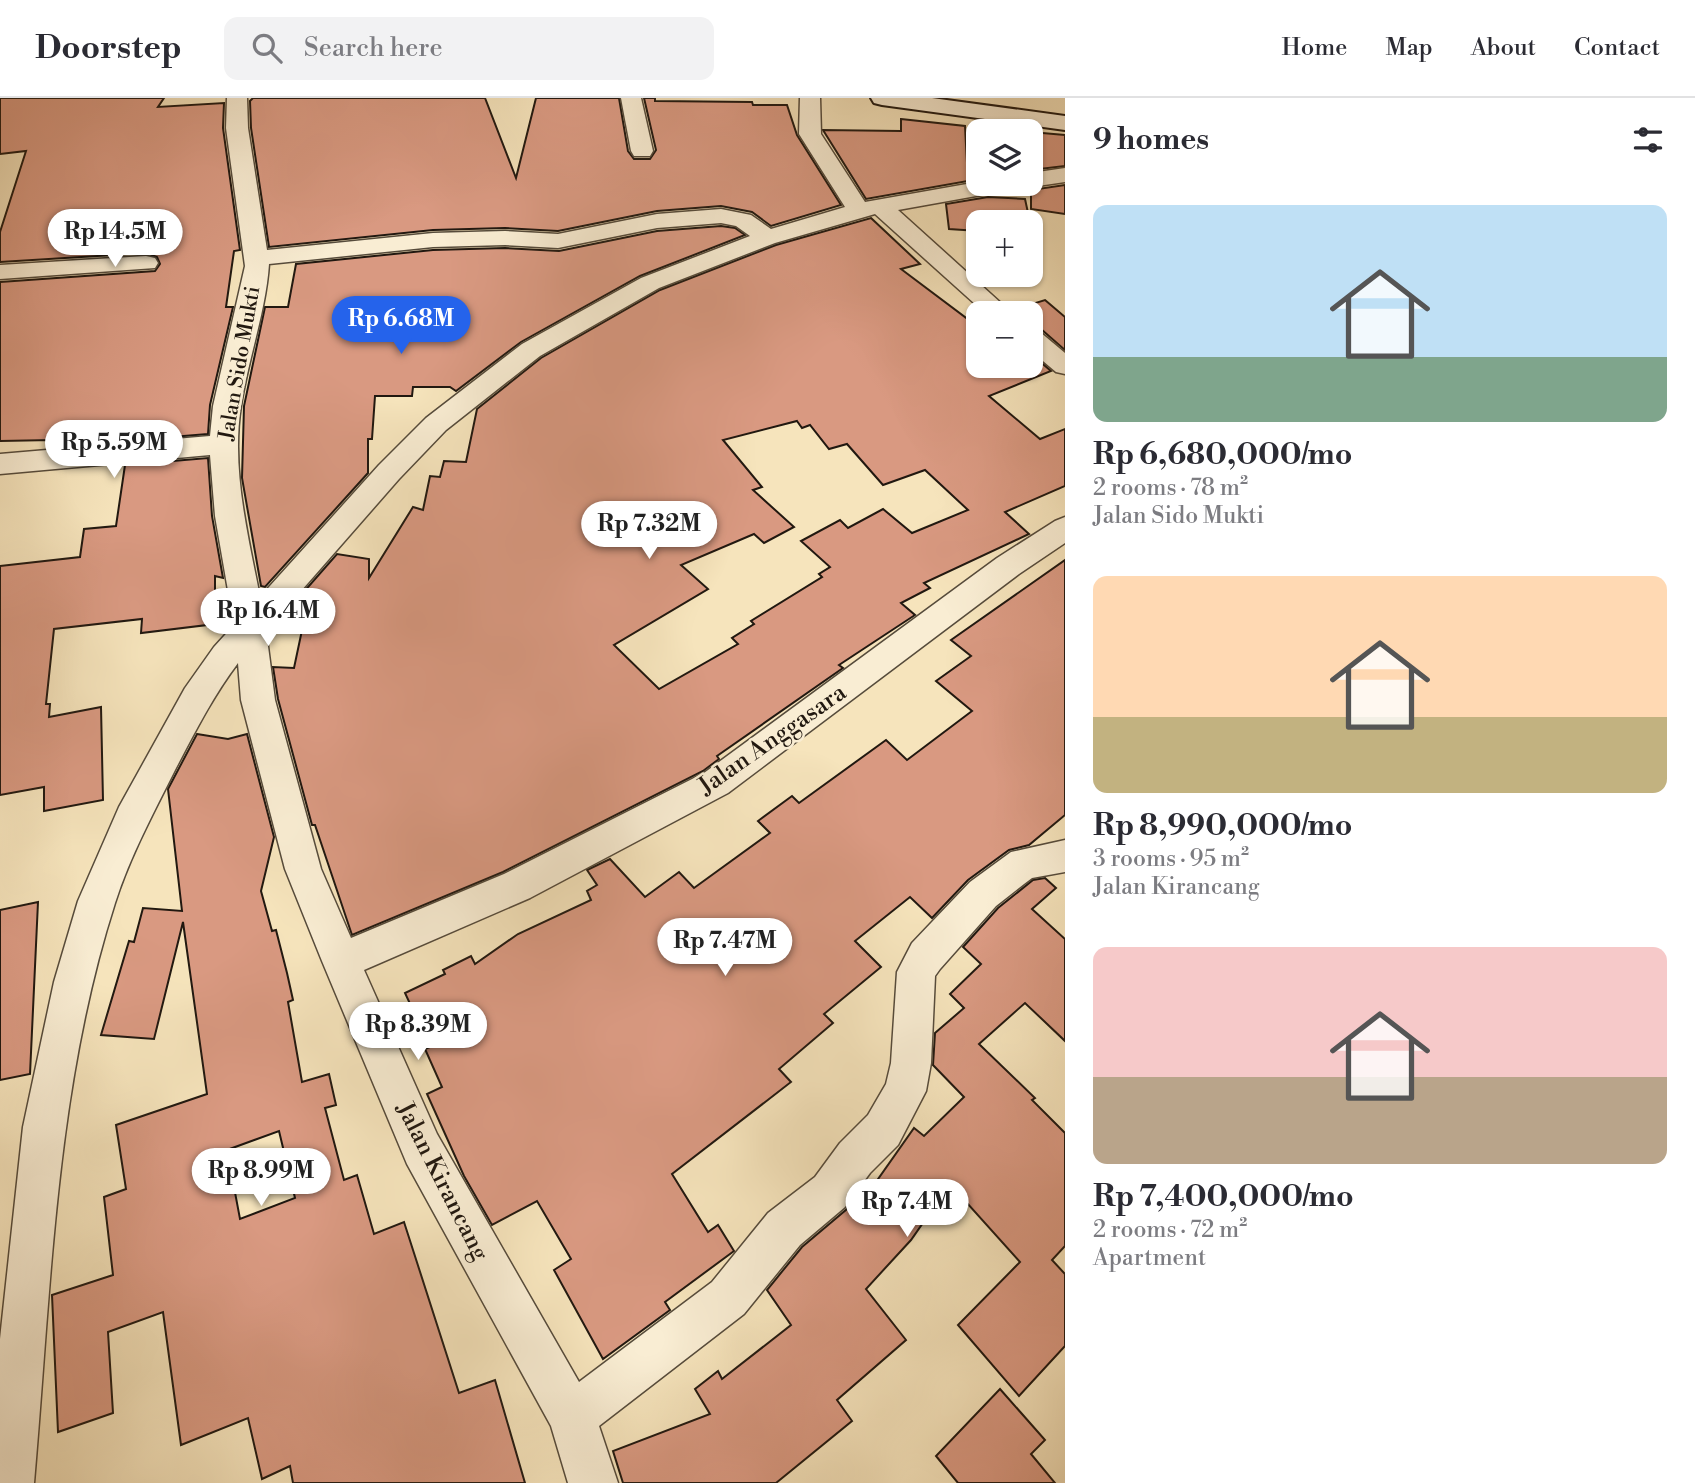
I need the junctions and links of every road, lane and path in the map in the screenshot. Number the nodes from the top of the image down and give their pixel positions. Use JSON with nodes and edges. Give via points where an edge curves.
{"nodes":[{"id":1,"x":237,"y":98,"type":"edge"},
{"id":2,"x":631,"y":98,"type":"edge"},
{"id":3,"x":810,"y":98,"type":"edge"},
{"id":4,"x":882,"y":98,"type":"edge"},
{"id":5,"x":1065,"y":123,"type":"edge"},
{"id":6,"x":642,"y":151,"type":"dead end"},
{"id":7,"x":1065,"y":175,"type":"edge"},
{"id":8,"x":1043,"y":178,"type":"edge"},
{"id":9,"x":966,"y":191,"type":"edge"},
{"id":10,"x":869,"y":208,"type":"junction"},
{"id":11,"x":767,"y":238,"type":"junction"},
{"id":12,"x":256,"y":258,"type":"junction"},
{"id":13,"x":146,"y":263,"type":"dead end"},
{"id":14,"x":0,"y":272,"type":"edge"},
{"id":15,"x":985,"y":301,"type":"edge"},
{"id":16,"x":1043,"y":348,"type":"edge"},
{"id":17,"x":1065,"y":366,"type":"edge"},
{"id":18,"x":223,"y":444,"type":"junction"},
{"id":19,"x":0,"y":464,"type":"edge"},
{"id":20,"x":1064,"y":530,"type":"edge"},
{"id":21,"x":250,"y":627,"type":"junction"},
{"id":22,"x":1065,"y":856,"type":"edge"},
{"id":23,"x":341,"y":961,"type":"junction"},
{"id":24,"x":572,"y":1417,"type":"junction"},
{"id":25,"x":9,"y":1483,"type":"edge"},
{"id":26,"x":593,"y":1483,"type":"edge"}],
"edges":[{"from":1,"to":12,"type":"street","name":"Jalan Sido Mukti","via":[[237,128]]},
{"from":2,"to":6,"type":"street"},
{"from":3,"to":10,"type":"street","via":[[810,134]]},
{"from":4,"to":5,"type":"street"},
{"from":7,"to":8,"type":"street"},
{"from":9,"to":10,"type":"street"},
{"from":10,"to":11,"type":"street"},
{"from":10,"to":15,"type":"street"},
{"from":11,"to":12,"type":"street","via":[[743,219],[721,216],[657,221],[558,241],[433,240]]},
{"from":11,"to":21,"type":"street","via":[[650,283],[531,350],[436,424]]},
{"from":12,"to":18,"type":"street","name":"Jalan Sido Mukti"},
{"from":13,"to":14,"type":"street"},
{"from":16,"to":17,"type":"street"},
{"from":18,"to":19,"type":"street"},
{"from":18,"to":21,"type":"street","name":"Jalan Sido Mukti","via":[[230,516]]},
{"from":20,"to":23,"type":"street","name":"Jalan Anggasara","via":[[716,783],[517,886]]},
{"from":21,"to":23,"type":"street","name":"Jalan Kirancang","via":[[258,699],[303,869]]},
{"from":21,"to":25,"type":"street","via":[[197,697],[132,818],[97,901],[73,982],[44,1127]]},
{"from":22,"to":24,"type":"street","via":[[1024,863],[1010,872],[983,894],[926,956],[916,972],[905,1091],[883,1130],[830,1192],[784,1229],[728,1298]]},
{"from":23,"to":24,"type":"street","name":"Jalan Kirancang","via":[[422,1149]]},
{"from":24,"to":26,"type":"street","name":"Jalan Kirancang"}]}
